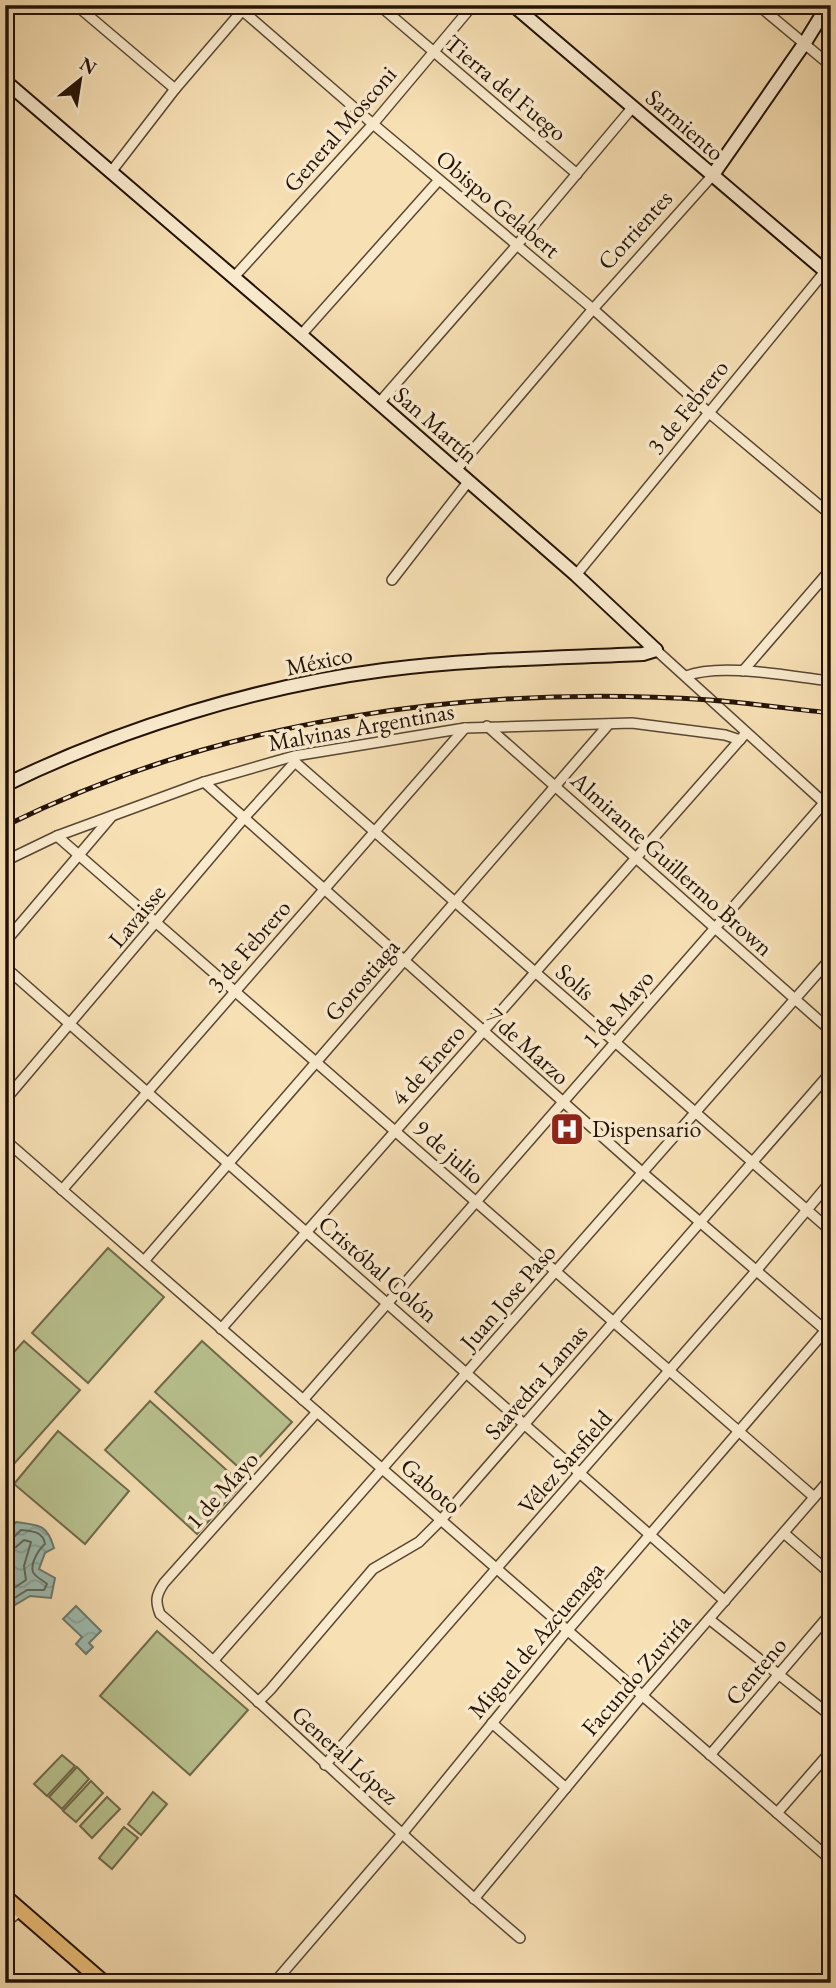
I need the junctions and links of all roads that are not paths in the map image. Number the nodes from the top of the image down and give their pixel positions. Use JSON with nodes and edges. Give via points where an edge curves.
{"nodes":[{"id":1,"x":76,"y":5,"type":"edge"},
{"id":2,"x":379,"y":5,"type":"edge"},
{"id":3,"x":473,"y":5,"type":"edge"},
{"id":4,"x":513,"y":5,"type":"edge"},
{"id":5,"x":758,"y":5,"type":"edge"},
{"id":6,"x":828,"y":5,"type":"edge"},
{"id":7,"x":242,"y":7,"type":"edge"},
{"id":8,"x":804,"y":44,"type":"junction"},
{"id":9,"x":433,"y":51,"type":"junction"},
{"id":10,"x":831,"y":66,"type":"edge"},
{"id":11,"x":5,"y":81,"type":"edge"},
{"id":12,"x":175,"y":89,"type":"junction"},
{"id":13,"x":632,"y":108,"type":"junction"},
{"id":14,"x":373,"y":124,"type":"junction"},
{"id":15,"x":111,"y":172,"type":"junction"},
{"id":16,"x":577,"y":174,"type":"junction"},
{"id":17,"x":712,"y":176,"type":"junction"},
{"id":18,"x":439,"y":180,"type":"junction"},
{"id":19,"x":517,"y":245,"type":"junction"},
{"id":20,"x":829,"y":270,"type":"edge"},
{"id":21,"x":234,"y":278,"type":"junction"},
{"id":22,"x":593,"y":309,"type":"junction"},
{"id":23,"x":301,"y":334,"type":"junction"},
{"id":24,"x":379,"y":403,"type":"junction"},
{"id":25,"x":708,"y":412,"type":"junction"},
{"id":26,"x":456,"y":470,"type":"junction"},
{"id":27,"x":468,"y":482,"type":"junction"},
{"id":28,"x":831,"y":515,"type":"edge"},
{"id":29,"x":831,"y":569,"type":"edge"},
{"id":30,"x":576,"y":575,"type":"junction"},
{"id":31,"x":392,"y":580,"type":"dead end"},
{"id":32,"x":656,"y":650,"type":"junction"},
{"id":33,"x":743,"y":671,"type":"junction"},
{"id":34,"x":685,"y":676,"type":"junction"},
{"id":35,"x":831,"y":681,"type":"edge"},
{"id":36,"x":609,"y":724,"type":"junction"},
{"id":37,"x":488,"y":726,"type":"junction"},
{"id":38,"x":465,"y":727,"type":"junction"},
{"id":39,"x":743,"y":736,"type":"junction"},
{"id":40,"x":294,"y":759,"type":"junction"},
{"id":41,"x":204,"y":782,"type":"junction"},
{"id":42,"x":5,"y":785,"type":"edge"},
{"id":43,"x":555,"y":786,"type":"junction"},
{"id":44,"x":827,"y":806,"type":"edge"},
{"id":45,"x":113,"y":814,"type":"junction"},
{"id":46,"x":244,"y":818,"type":"junction"},
{"id":47,"x":375,"y":833,"type":"junction"},
{"id":48,"x":57,"y":836,"type":"junction"},
{"id":49,"x":79,"y":856,"type":"junction"},
{"id":50,"x":636,"y":858,"type":"junction"},
{"id":51,"x":5,"y":860,"type":"edge"},
{"id":52,"x":324,"y":889,"type":"junction"},
{"id":53,"x":455,"y":902,"type":"junction"},
{"id":54,"x":156,"y":922,"type":"junction"},
{"id":55,"x":715,"y":928,"type":"junction"},
{"id":56,"x":5,"y":942,"type":"edge"},
{"id":57,"x":831,"y":958,"type":"edge"},
{"id":58,"x":404,"y":961,"type":"junction"},
{"id":59,"x":5,"y":967,"type":"edge"},
{"id":60,"x":535,"y":973,"type":"junction"},
{"id":61,"x":235,"y":991,"type":"junction"},
{"id":62,"x":795,"y":999,"type":"junction"},
{"id":63,"x":70,"y":1024,"type":"junction"},
{"id":64,"x":483,"y":1031,"type":"junction"},
{"id":65,"x":831,"y":1031,"type":"edge"},
{"id":66,"x":615,"y":1042,"type":"junction"},
{"id":67,"x":316,"y":1062,"type":"junction"},
{"id":68,"x":831,"y":1072,"type":"edge"},
{"id":69,"x":147,"y":1092,"type":"junction"},
{"id":70,"x":5,"y":1100,"type":"edge"},
{"id":71,"x":562,"y":1102,"type":"junction"},
{"id":72,"x":695,"y":1113,"type":"junction"},
{"id":73,"x":396,"y":1132,"type":"junction"},
{"id":74,"x":5,"y":1140,"type":"edge"},
{"id":75,"x":752,"y":1162,"type":"junction"},
{"id":76,"x":229,"y":1163,"type":"junction"},
{"id":77,"x":643,"y":1173,"type":"junction"},
{"id":78,"x":831,"y":1181,"type":"edge"},
{"id":79,"x":62,"y":1190,"type":"junction"},
{"id":80,"x":475,"y":1200,"type":"junction"},
{"id":81,"x":807,"y":1210,"type":"junction"},
{"id":82,"x":700,"y":1222,"type":"junction"},
{"id":83,"x":831,"y":1231,"type":"edge"},
{"id":84,"x":306,"y":1232,"type":"junction"},
{"id":85,"x":144,"y":1261,"type":"junction"},
{"id":86,"x":556,"y":1271,"type":"junction"},
{"id":87,"x":756,"y":1271,"type":"junction"},
{"id":88,"x":387,"y":1303,"type":"junction"},
{"id":89,"x":613,"y":1322,"type":"junction"},
{"id":90,"x":221,"y":1329,"type":"junction"},
{"id":91,"x":829,"y":1330,"type":"edge"},
{"id":92,"x":669,"y":1370,"type":"junction"},
{"id":93,"x":467,"y":1374,"type":"junction"},
{"id":94,"x":303,"y":1400,"type":"junction"},
{"id":95,"x":317,"y":1412,"type":"junction"},
{"id":96,"x":526,"y":1425,"type":"junction"},
{"id":97,"x":739,"y":1431,"type":"junction"},
{"id":98,"x":383,"y":1470,"type":"junction"},
{"id":99,"x":580,"y":1473,"type":"junction"},
{"id":100,"x":831,"y":1478,"type":"edge"},
{"id":101,"x":814,"y":1497,"type":"junction"},
{"id":102,"x":441,"y":1520,"type":"junction"},
{"id":103,"x":785,"y":1534,"type":"junction"},
{"id":104,"x":650,"y":1535,"type":"junction"},
{"id":105,"x":497,"y":1569,"type":"junction"},
{"id":106,"x":831,"y":1574,"type":"edge"},
{"id":107,"x":157,"y":1594,"type":"joint"},
{"id":108,"x":725,"y":1601,"type":"junction"},
{"id":109,"x":831,"y":1613,"type":"edge"},
{"id":110,"x":709,"y":1619,"type":"junction"},
{"id":111,"x":568,"y":1630,"type":"junction"},
{"id":112,"x":214,"y":1660,"type":"junction"},
{"id":113,"x":778,"y":1674,"type":"junction"},
{"id":114,"x":642,"y":1696,"type":"junction"},
{"id":115,"x":258,"y":1702,"type":"junction"},
{"id":116,"x":831,"y":1716,"type":"edge"},
{"id":117,"x":492,"y":1723,"type":"junction"},
{"id":118,"x":831,"y":1751,"type":"edge"},
{"id":119,"x":710,"y":1755,"type":"junction"},
{"id":120,"x":325,"y":1765,"type":"junction"},
{"id":121,"x":566,"y":1788,"type":"junction"},
{"id":122,"x":776,"y":1813,"type":"junction"},
{"id":123,"x":402,"y":1833,"type":"junction"},
{"id":124,"x":831,"y":1860,"type":"edge"},
{"id":125,"x":5,"y":1896,"type":"edge"},
{"id":126,"x":474,"y":1899,"type":"junction"},
{"id":127,"x":21,"y":1910,"type":"junction"},
{"id":128,"x":5,"y":1923,"type":"edge"},
{"id":129,"x":520,"y":1938,"type":"dead end"},
{"id":130,"x":104,"y":1983,"type":"edge"},
{"id":131,"x":274,"y":1983,"type":"edge"}],
"edges":[{"from":1,"to":12,"type":"street"},
{"from":2,"to":9,"type":"street","name":"Tierra del Fuego"},
{"from":3,"to":9,"type":"street","name":"General Mosconi"},
{"from":4,"to":13,"type":"street","name":"Sarmiento"},
{"from":5,"to":8,"type":"street"},
{"from":6,"to":8,"type":"street","name":"Corrientes"},
{"from":7,"to":12,"type":"street"},
{"from":7,"to":14,"type":"street","name":"Obispo Gelabert"},
{"from":8,"to":10,"type":"street"},
{"from":8,"to":17,"type":"street","name":"Corrientes"},
{"from":9,"to":14,"type":"street","name":"General Mosconi"},
{"from":9,"to":16,"type":"street","name":"Tierra del Fuego"},
{"from":11,"to":15,"type":"street","name":"San Martín"},
{"from":12,"to":15,"type":"street"},
{"from":13,"to":16,"type":"street"},
{"from":13,"to":17,"type":"street","name":"Sarmiento"},
{"from":14,"to":18,"type":"street","name":"Obispo Gelabert"},
{"from":14,"to":21,"type":"street","name":"General Mosconi"},
{"from":15,"to":21,"type":"street","name":"San Martín"},
{"from":16,"to":19,"type":"street"},
{"from":17,"to":20,"type":"street","name":"Sarmiento"},
{"from":17,"to":22,"type":"street","name":"Corrientes"},
{"from":18,"to":19,"type":"street","name":"Obispo Gelabert"},
{"from":18,"to":23,"type":"street"},
{"from":19,"to":22,"type":"street","name":"Obispo Gelabert"},
{"from":19,"to":24,"type":"street"},
{"from":20,"to":25,"type":"street","name":"3 de Febrero"},
{"from":21,"to":23,"type":"street","name":"San Martín"},
{"from":22,"to":25,"type":"street","name":"Obispo Gelabert"},
{"from":22,"to":26,"type":"street","name":"Corrientes"},
{"from":23,"to":24,"type":"street","name":"San Martín"},
{"from":24,"to":26,"type":"street","name":"San Martín"},
{"from":25,"to":28,"type":"street","name":"Obispo Gelabert"},
{"from":25,"to":30,"type":"street","name":"3 de Febrero"},
{"from":26,"to":27,"type":"street","name":"San Martín"},
{"from":27,"to":30,"type":"street","name":"San Martín"},
{"from":27,"to":31,"type":"street"},
{"from":29,"to":33,"type":"street"},
{"from":30,"to":32,"type":"street","name":"San Martín"},
{"from":32,"to":34,"type":"street","name":"San Martín"},
{"from":32,"to":42,"type":"street","name":"México","via":[[457,663],[343,676],[227,702],[135,732]]},
{"from":33,"to":34,"type":"street","via":[[698,671]]},
{"from":33,"to":35,"type":"street"},
{"from":34,"to":39,"type":"street","name":"San Martín"},
{"from":36,"to":37,"type":"street","name":"Malvinas Argentinas"},
{"from":36,"to":39,"type":"street","name":"Malvinas Argentinas"},
{"from":36,"to":43,"type":"street","name":"Gorostiaga"},
{"from":37,"to":38,"type":"street","name":"Malvinas Argentinas"},
{"from":37,"to":43,"type":"street","name":"Almirante Guillermo Brown"},
{"from":38,"to":40,"type":"street","name":"Malvinas Argentinas"},
{"from":38,"to":47,"type":"street","name":"3 de Febrero"},
{"from":39,"to":44,"type":"street","name":"San Martín"},
{"from":39,"to":50,"type":"street","name":"4 de Enero"},
{"from":40,"to":41,"type":"street","name":"Malvinas Argentinas"},
{"from":40,"to":46,"type":"street","name":"Lavaisse"},
{"from":40,"to":47,"type":"street","name":"Solís"},
{"from":41,"to":45,"type":"street","name":"Malvinas Argentinas"},
{"from":41,"to":46,"type":"street","name":"7 de Marzo"},
{"from":43,"to":50,"type":"street","name":"Almirante Guillermo Brown"},
{"from":43,"to":53,"type":"street","name":"Gorostiaga"},
{"from":44,"to":55,"type":"street","name":"1 de Mayo"},
{"from":45,"to":48,"type":"street","name":"Malvinas Argentinas"},
{"from":45,"to":49,"type":"street"},
{"from":46,"to":52,"type":"street","name":"7 de Marzo"},
{"from":46,"to":54,"type":"street","name":"Lavaisse"},
{"from":47,"to":52,"type":"street","name":"3 de Febrero"},
{"from":47,"to":53,"type":"street","name":"Solís"},
{"from":48,"to":49,"type":"street","name":"9 de julio"},
{"from":48,"to":51,"type":"street","name":"Malvinas Argentinas"},
{"from":49,"to":54,"type":"street","name":"9 de julio"},
{"from":49,"to":56,"type":"street"},
{"from":50,"to":55,"type":"street","name":"Almirante Guillermo Brown"},
{"from":50,"to":60,"type":"street","name":"4 de Enero"},
{"from":52,"to":58,"type":"street","name":"7 de Marzo"},
{"from":52,"to":61,"type":"street","name":"3 de Febrero"},
{"from":53,"to":58,"type":"street","name":"Gorostiaga"},
{"from":53,"to":60,"type":"street","name":"Solís"},
{"from":54,"to":61,"type":"street","name":"9 de julio"},
{"from":54,"to":63,"type":"street","name":"Lavaisse"},
{"from":55,"to":62,"type":"street","name":"Almirante Guillermo Brown"},
{"from":55,"to":66,"type":"street","name":"1 de Mayo"},
{"from":57,"to":62,"type":"street","name":"Juan Jose Paso"},
{"from":58,"to":64,"type":"street","name":"7 de Marzo"},
{"from":58,"to":67,"type":"street","name":"Gorostiaga"},
{"from":59,"to":63,"type":"street","name":"Cristóbal Colón"},
{"from":60,"to":64,"type":"street","name":"4 de Enero"},
{"from":60,"to":66,"type":"street","name":"Solís"},
{"from":61,"to":67,"type":"street","name":"9 de julio"},
{"from":61,"to":69,"type":"street","name":"3 de Febrero"},
{"from":62,"to":65,"type":"street","name":"Almirante Guillermo Brown"},
{"from":62,"to":72,"type":"street","name":"Juan Jose Paso"},
{"from":63,"to":69,"type":"street","name":"Cristóbal Colón"},
{"from":63,"to":70,"type":"street","name":"Lavaisse"},
{"from":64,"to":71,"type":"street","name":"7 de Marzo"},
{"from":64,"to":73,"type":"street","name":"4 de Enero"},
{"from":66,"to":71,"type":"street","name":"1 de Mayo"},
{"from":66,"to":72,"type":"street","name":"Solís"},
{"from":67,"to":73,"type":"street","name":"9 de julio"},
{"from":67,"to":76,"type":"street","name":"Gorostiaga"},
{"from":68,"to":75,"type":"street","name":"Saavedra Lamas"},
{"from":69,"to":76,"type":"street","name":"Cristóbal Colón"},
{"from":69,"to":79,"type":"street","name":"3 de Febrero"},
{"from":71,"to":77,"type":"street","name":"7 de Marzo"},
{"from":71,"to":80,"type":"street","name":"1 de Mayo"},
{"from":72,"to":75,"type":"street","name":"Solís"},
{"from":72,"to":77,"type":"street","name":"Juan Jose Paso"},
{"from":73,"to":80,"type":"street","name":"9 de julio"},
{"from":73,"to":84,"type":"street","name":"4 de Enero"},
{"from":74,"to":79,"type":"street","name":"Gaboto"},
{"from":75,"to":81,"type":"street","name":"Solís"},
{"from":75,"to":82,"type":"street","name":"Saavedra Lamas"},
{"from":76,"to":84,"type":"street","name":"Cristóbal Colón"},
{"from":76,"to":85,"type":"street","name":"Gorostiaga"},
{"from":77,"to":82,"type":"street","name":"7 de Marzo"},
{"from":77,"to":86,"type":"street","name":"Juan Jose Paso"},
{"from":78,"to":81,"type":"street","name":"Vélez Sarsfield"},
{"from":79,"to":85,"type":"street","name":"Gaboto"},
{"from":80,"to":86,"type":"street","name":"9 de julio"},
{"from":80,"to":88,"type":"street","name":"1 de Mayo"},
{"from":81,"to":83,"type":"street","name":"Solís"},
{"from":81,"to":87,"type":"street","name":"Vélez Sarsfield"},
{"from":82,"to":87,"type":"street","name":"7 de Marzo"},
{"from":82,"to":89,"type":"street","name":"Saavedra Lamas"},
{"from":84,"to":88,"type":"street","name":"Cristóbal Colón"},
{"from":84,"to":90,"type":"street","name":"4 de Enero"},
{"from":85,"to":90,"type":"street","name":"Gaboto"},
{"from":86,"to":89,"type":"street","name":"9 de julio"},
{"from":86,"to":93,"type":"street","name":"Juan Jose Paso"},
{"from":87,"to":91,"type":"street","name":"7 de Marzo"},
{"from":87,"to":92,"type":"street","name":"Vélez Sarsfield"},
{"from":88,"to":93,"type":"street","name":"Cristóbal Colón"},
{"from":88,"to":94,"type":"street","name":"1 de Mayo"},
{"from":89,"to":92,"type":"street","name":"9 de julio"},
{"from":89,"to":96,"type":"street","name":"Saavedra Lamas"},
{"from":90,"to":94,"type":"street","name":"Gaboto"},
{"from":91,"to":97,"type":"street","name":"Miguel de Azcuenaga"},
{"from":92,"to":97,"type":"street","name":"9 de julio"},
{"from":92,"to":99,"type":"street","name":"Vélez Sarsfield"},
{"from":93,"to":96,"type":"street","name":"Cristóbal Colón"},
{"from":93,"to":98,"type":"street","name":"Juan Jose Paso"},
{"from":94,"to":95,"type":"street","name":"Gaboto"},
{"from":95,"to":98,"type":"street","name":"Gaboto"},
{"from":95,"to":107,"type":"street","name":"1 de Mayo"},
{"from":96,"to":99,"type":"street","name":"Cristóbal Colón"},
{"from":96,"to":102,"type":"street","name":"Saavedra Lamas"},
{"from":97,"to":101,"type":"street","name":"9 de julio"},
{"from":97,"to":104,"type":"street","name":"Miguel de Azcuenaga"},
{"from":98,"to":102,"type":"street","name":"Gaboto"},
{"from":98,"to":112,"type":"street","name":"Juan Jose Paso"},
{"from":99,"to":104,"type":"street","name":"Cristóbal Colón"},
{"from":99,"to":105,"type":"street","name":"Vélez Sarsfield"},
{"from":100,"to":101,"type":"street","name":"Facundo Zuviría"},
{"from":101,"to":103,"type":"street","name":"Facundo Zuviría"},
{"from":102,"to":105,"type":"street","name":"Gaboto"},
{"from":102,"to":115,"type":"street","name":"Saavedra Lamas","via":[[419,1542],[373,1569]]},
{"from":103,"to":106,"type":"street"},
{"from":103,"to":108,"type":"street","name":"Facundo Zuviría"},
{"from":104,"to":108,"type":"street","name":"Cristóbal Colón"},
{"from":104,"to":111,"type":"street","name":"Miguel de Azcuenaga"},
{"from":105,"to":111,"type":"street","name":"Gaboto"},
{"from":105,"to":120,"type":"street","name":"Vélez Sarsfield"},
{"from":107,"to":112,"type":"street","name":"General López","via":[[160,1614]]},
{"from":108,"to":110,"type":"street","name":"Facundo Zuviría"},
{"from":109,"to":113,"type":"street","name":"Centeno"},
{"from":110,"to":113,"type":"street"},
{"from":110,"to":114,"type":"street","name":"Facundo Zuviría"},
{"from":111,"to":114,"type":"street","name":"Gaboto"},
{"from":111,"to":117,"type":"street","name":"Miguel de Azcuenaga"},
{"from":112,"to":115,"type":"street","name":"General López"},
{"from":113,"to":116,"type":"street"},
{"from":113,"to":119,"type":"street","name":"Centeno"},
{"from":114,"to":119,"type":"street","name":"Gaboto"},
{"from":114,"to":121,"type":"street","name":"Facundo Zuviría"},
{"from":115,"to":120,"type":"street","name":"General López"},
{"from":117,"to":121,"type":"street"},
{"from":117,"to":123,"type":"street","name":"Miguel de Azcuenaga"},
{"from":118,"to":122,"type":"street"},
{"from":119,"to":122,"type":"street","name":"Gaboto"},
{"from":120,"to":123,"type":"street","name":"General López"},
{"from":121,"to":126,"type":"street","name":"Facundo Zuviría"},
{"from":122,"to":124,"type":"street","name":"Gaboto"},
{"from":123,"to":126,"type":"street","name":"General López"},
{"from":123,"to":131,"type":"street","name":"Miguel de Azcuenaga"},
{"from":125,"to":127,"type":"main road"},
{"from":126,"to":129,"type":"street","name":"General López"},
{"from":127,"to":128,"type":"street"},
{"from":127,"to":130,"type":"main road"}]}
